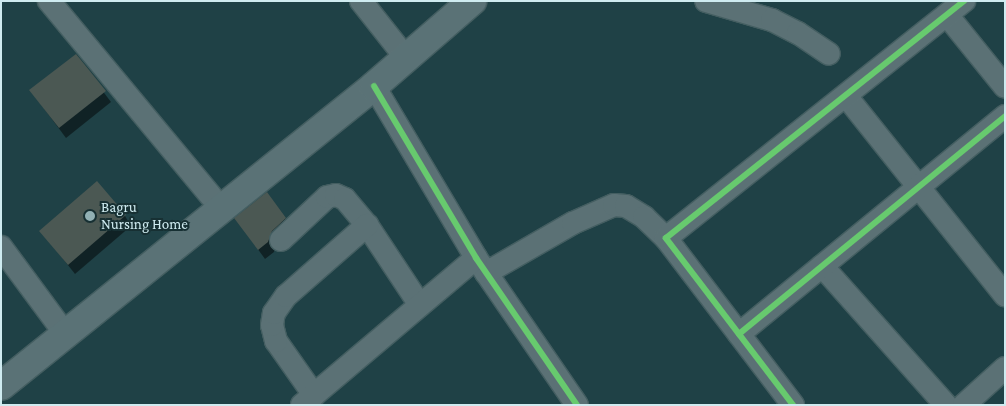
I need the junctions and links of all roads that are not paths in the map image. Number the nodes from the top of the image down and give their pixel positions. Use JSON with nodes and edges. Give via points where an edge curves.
{"nodes":[{"id":1,"x":48,"y":1,"type":"edge"},
{"id":2,"x":361,"y":1,"type":"edge"},
{"id":3,"x":448,"y":1,"type":"edge"},
{"id":4,"x":472,"y":1,"type":"edge"},
{"id":5,"x":706,"y":1,"type":"edge"},
{"id":6,"x":955,"y":8,"type":"edge"},
{"id":7,"x":401,"y":52,"type":"junction"},
{"id":8,"x":829,"y":54,"type":"dead end"},
{"id":9,"x":374,"y":86,"type":"junction"},
{"id":10,"x":1005,"y":87,"type":"edge"},
{"id":11,"x":846,"y":96,"type":"junction"},
{"id":12,"x":1005,"y":116,"type":"edge"},
{"id":13,"x":919,"y":186,"type":"junction"},
{"id":14,"x":211,"y":196,"type":"junction"},
{"id":15,"x":367,"y":225,"type":"junction"},
{"id":16,"x":666,"y":238,"type":"junction"},
{"id":17,"x":281,"y":240,"type":"dead end"},
{"id":18,"x":1,"y":247,"type":"edge"},
{"id":19,"x":481,"y":265,"type":"junction"},
{"id":20,"x":822,"y":266,"type":"junction"},
{"id":21,"x":1005,"y":295,"type":"edge"},
{"id":22,"x":420,"y":305,"type":"junction"},
{"id":23,"x":62,"y":329,"type":"junction"},
{"id":24,"x":739,"y":334,"type":"junction"},
{"id":25,"x":1,"y":367,"type":"edge"},
{"id":26,"x":1005,"y":368,"type":"edge"},
{"id":27,"x":1,"y":386,"type":"edge"},
{"id":28,"x":308,"y":400,"type":"edge"},
{"id":29,"x":577,"y":405,"type":"edge"},
{"id":30,"x":793,"y":405,"type":"edge"},
{"id":31,"x":946,"y":405,"type":"edge"},
{"id":32,"x":964,"y":405,"type":"edge"}],
"edges":[{"from":1,"to":14,"type":"street"},
{"from":2,"to":7,"type":"street"},
{"from":3,"to":7,"type":"main road"},
{"from":4,"to":7,"type":"main road"},
{"from":5,"to":8,"type":"street","via":[[772,20]]},
{"from":6,"to":10,"type":"street"},
{"from":6,"to":11,"type":"street"},
{"from":7,"to":9,"type":"main road"},
{"from":7,"to":14,"type":"main road"},
{"from":9,"to":19,"type":"street"},
{"from":9,"to":23,"type":"main road"},
{"from":11,"to":13,"type":"street"},
{"from":11,"to":16,"type":"street"},
{"from":12,"to":13,"type":"street"},
{"from":13,"to":20,"type":"street"},
{"from":13,"to":21,"type":"street"},
{"from":14,"to":23,"type":"main road"},
{"from":15,"to":17,"type":"street","via":[[345,199],[336,195],[327,197]]},
{"from":15,"to":22,"type":"street"},
{"from":15,"to":28,"type":"street","via":[[286,296],[274,313],[272,325],[276,342]]},
{"from":16,"to":19,"type":"street","via":[[644,217],[626,206],[614,205]]},
{"from":16,"to":24,"type":"street"},
{"from":18,"to":23,"type":"street"},
{"from":19,"to":22,"type":"street"},
{"from":19,"to":29,"type":"street"},
{"from":20,"to":24,"type":"street"},
{"from":20,"to":31,"type":"street"},
{"from":22,"to":28,"type":"street"},
{"from":23,"to":25,"type":"main road"},
{"from":23,"to":27,"type":"main road"},
{"from":24,"to":30,"type":"street"},
{"from":26,"to":32,"type":"street"}]}
